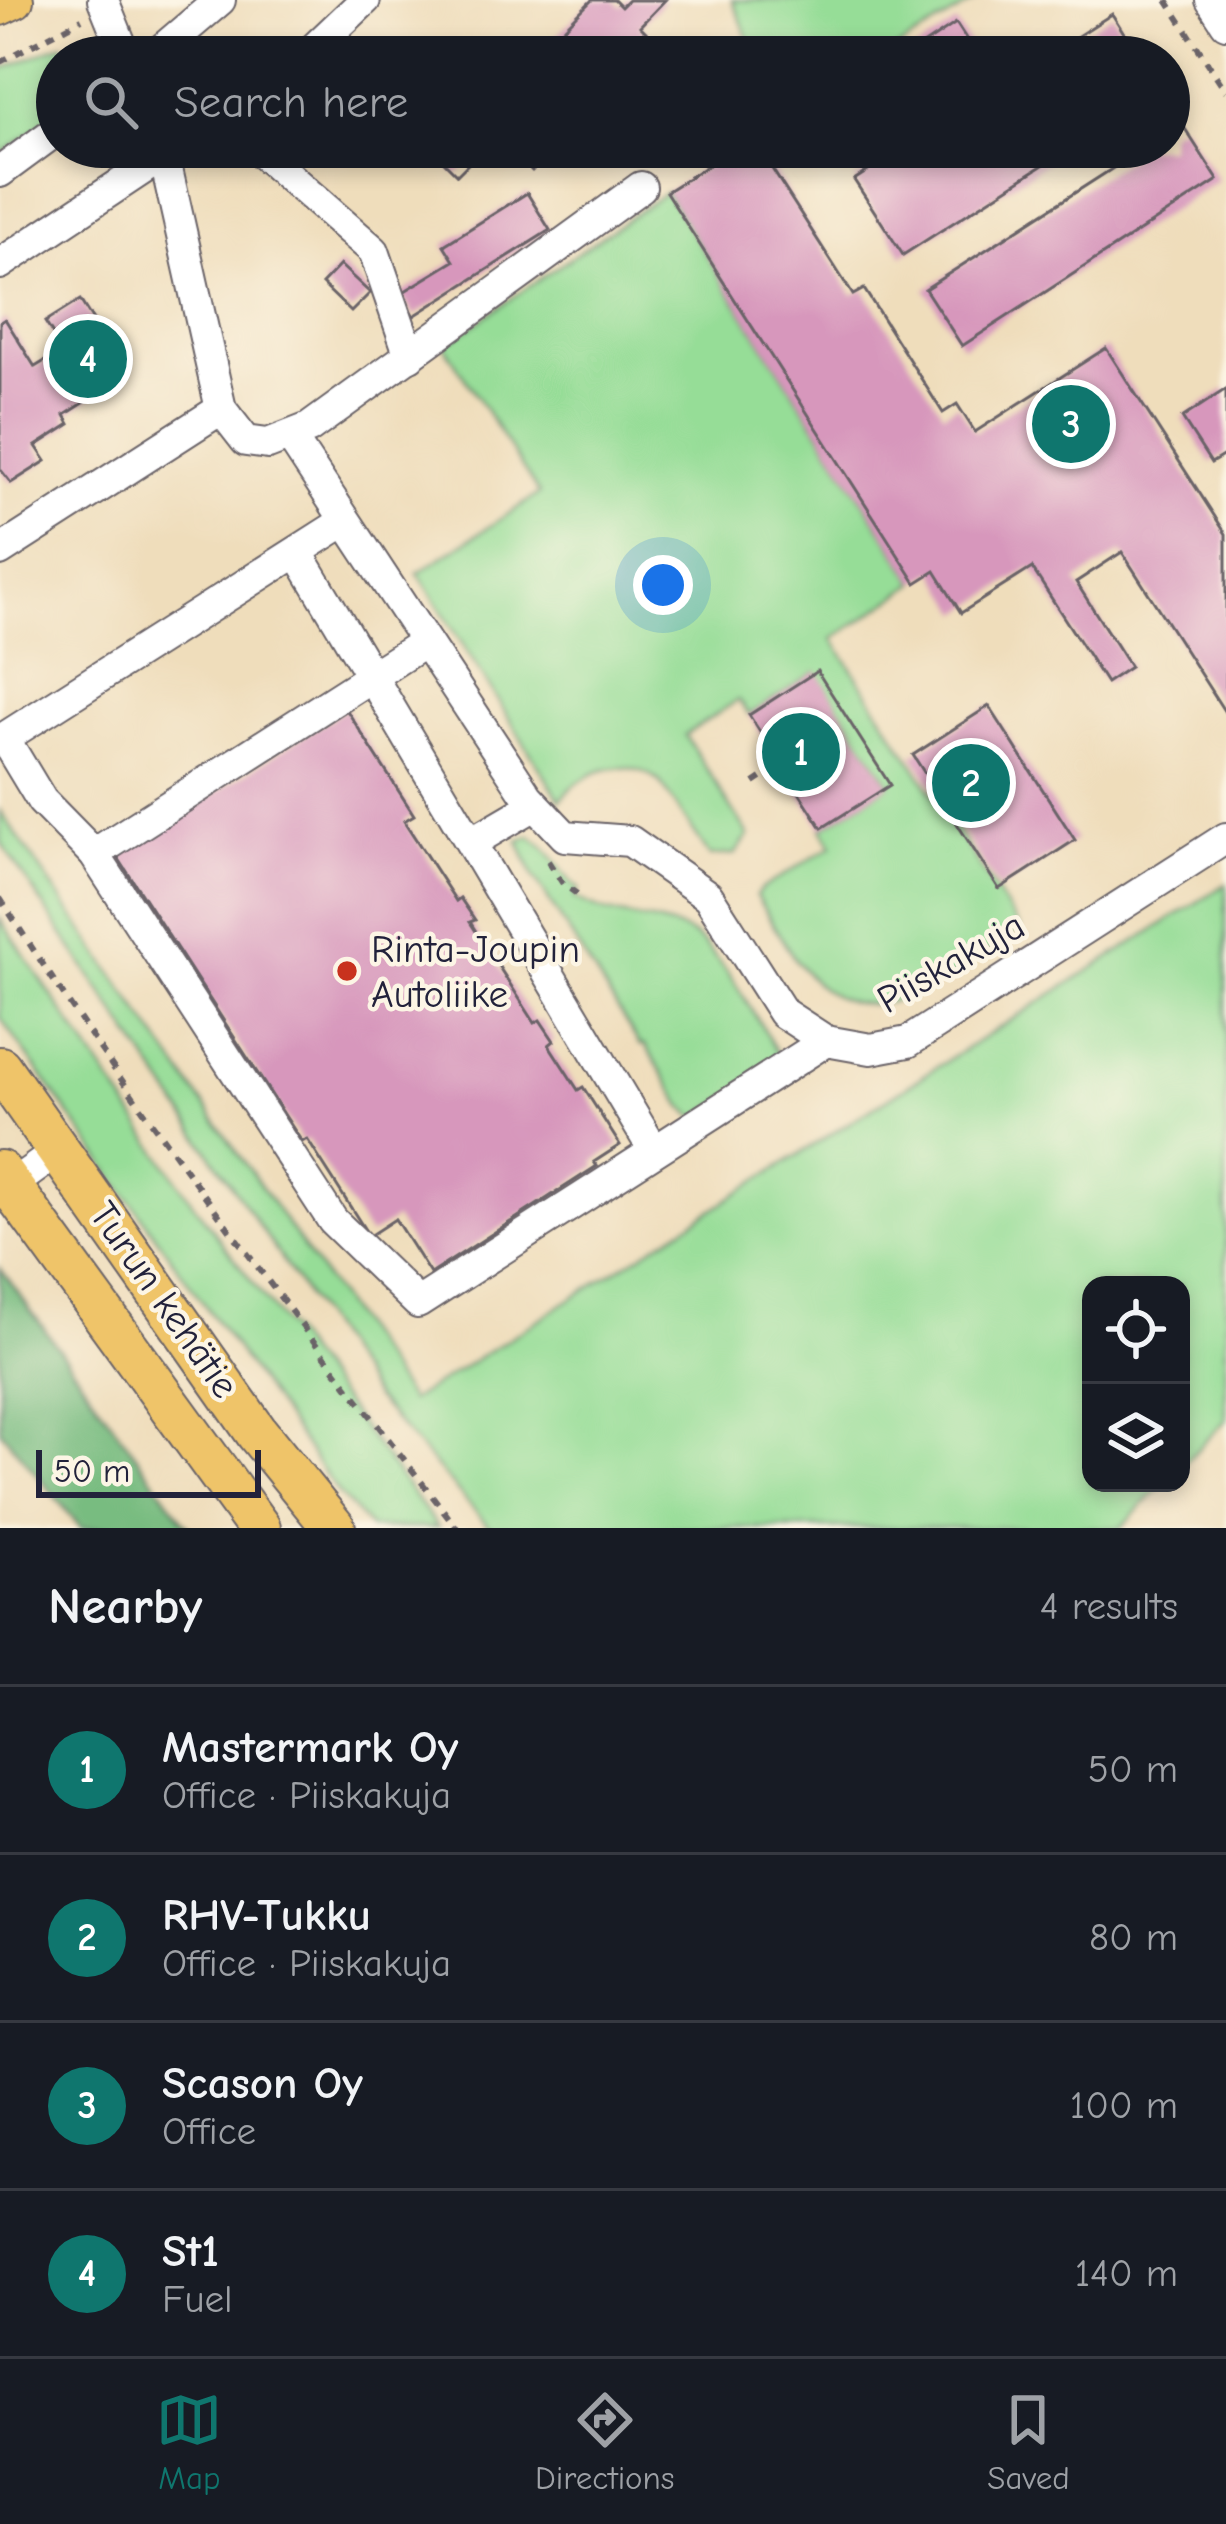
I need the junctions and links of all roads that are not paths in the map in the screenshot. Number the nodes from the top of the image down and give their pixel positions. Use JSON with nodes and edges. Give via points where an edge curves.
{"nodes":[{"id":1,"x":15,"y":0,"type":"edge"},
{"id":2,"x":220,"y":0,"type":"edge"},
{"id":3,"x":365,"y":0,"type":"edge"},
{"id":4,"x":1211,"y":0,"type":"edge"},
{"id":5,"x":104,"y":3,"type":"edge"},
{"id":6,"x":0,"y":7,"type":"edge"},
{"id":7,"x":1226,"y":23,"type":"edge"},
{"id":8,"x":117,"y":36,"type":"edge"},
{"id":9,"x":177,"y":36,"type":"edge"},
{"id":10,"x":327,"y":36,"type":"edge"},
{"id":11,"x":36,"y":145,"type":"edge"},
{"id":12,"x":138,"y":168,"type":"edge"},
{"id":13,"x":167,"y":168,"type":"edge"},
{"id":14,"x":278,"y":168,"type":"edge"},
{"id":15,"x":0,"y":172,"type":"edge"},
{"id":16,"x":641,"y":188,"type":"dead end"},
{"id":17,"x":0,"y":264,"type":"edge"},
{"id":18,"x":410,"y":356,"type":"junction"},
{"id":19,"x":221,"y":409,"type":"junction"},
{"id":20,"x":290,"y":436,"type":"junction"},
{"id":21,"x":344,"y":521,"type":"junction"},
{"id":22,"x":0,"y":551,"type":"edge"},
{"id":23,"x":298,"y":553,"type":"junction"},
{"id":24,"x":425,"y":642,"type":"junction"},
{"id":25,"x":374,"y":675,"type":"junction"},
{"id":26,"x":535,"y":805,"type":"junction"},
{"id":27,"x":1226,"y":838,"type":"edge"},
{"id":28,"x":472,"y":842,"type":"junction"},
{"id":29,"x":94,"y":854,"type":"junction"},
{"id":30,"x":826,"y":1041,"type":"junction"},
{"id":31,"x":0,"y":1068,"type":"edge"},
{"id":32,"x":652,"y":1149,"type":"junction"},
{"id":33,"x":58,"y":1151,"type":"junction"},
{"id":34,"x":3,"y":1186,"type":"edge"},
{"id":35,"x":259,"y":1528,"type":"edge"},
{"id":36,"x":334,"y":1528,"type":"edge"}],
"edges":[{"from":1,"to":6,"type":"main road"},
{"from":2,"to":9,"type":"street"},
{"from":3,"to":10,"type":"street"},
{"from":4,"to":7,"type":"street"},
{"from":5,"to":8,"type":"street"},
{"from":11,"to":15,"type":"street"},
{"from":12,"to":17,"type":"street"},
{"from":13,"to":19,"type":"street"},
{"from":14,"to":18,"type":"street","via":[[374,251]]},
{"from":16,"to":18,"type":"street"},
{"from":18,"to":20,"type":"street"},
{"from":19,"to":20,"type":"street","via":[[246,441]]},
{"from":19,"to":22,"type":"street"},
{"from":20,"to":21,"type":"street"},
{"from":21,"to":23,"type":"street"},
{"from":21,"to":24,"type":"street"},
{"from":23,"to":25,"type":"street"},
{"from":23,"to":29,"type":"street","via":[[4,738],[42,801]]},
{"from":24,"to":25,"type":"street"},
{"from":24,"to":26,"type":"street"},
{"from":25,"to":28,"type":"street"},
{"from":25,"to":29,"type":"street"},
{"from":26,"to":28,"type":"street"},
{"from":26,"to":30,"type":"street","via":[[565,836],[630,841],[708,896],[783,1013]]},
{"from":27,"to":30,"type":"street","name":"Piiskakuja","via":[[908,1042],[871,1049]]},
{"from":28,"to":32,"type":"street"},
{"from":29,"to":32,"type":"street","via":[[333,1221],[418,1303]]},
{"from":30,"to":32,"type":"street"},
{"from":31,"to":33,"type":"highway","name":"Turun kehätie"},
{"from":33,"to":34,"type":"street"},
{"from":33,"to":36,"type":"highway","name":"Turun kehätie"},
{"from":34,"to":35,"type":"highway","name":"Turun kehätie"}]}
